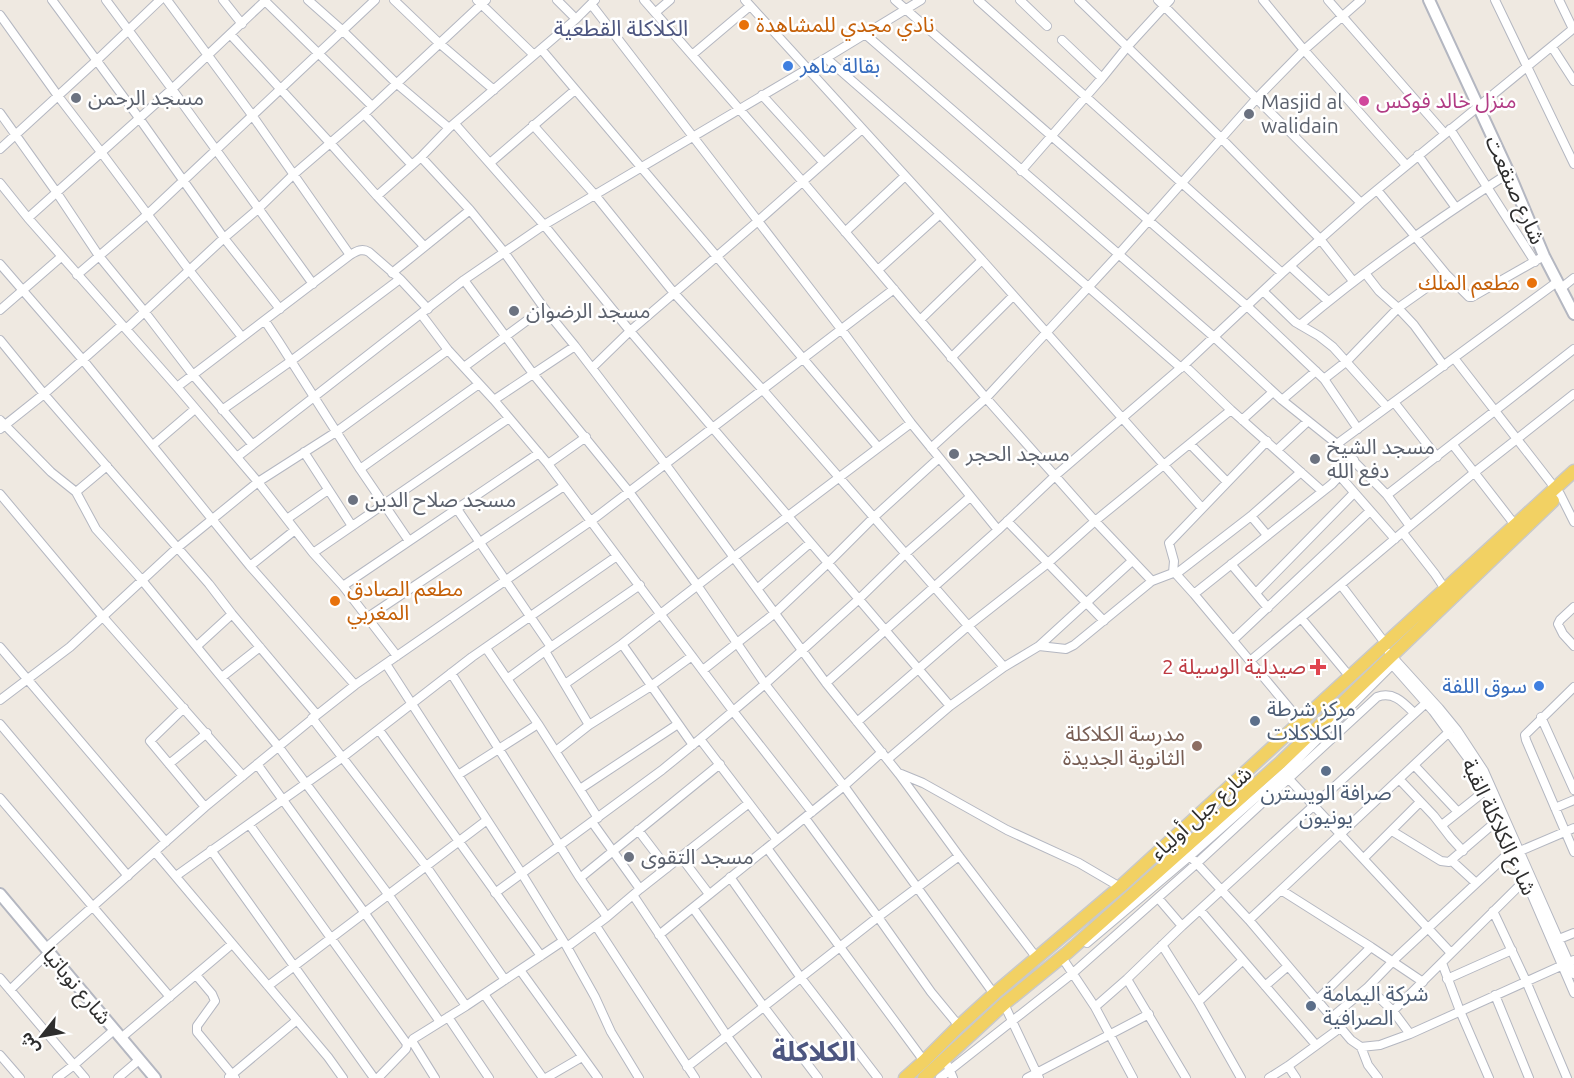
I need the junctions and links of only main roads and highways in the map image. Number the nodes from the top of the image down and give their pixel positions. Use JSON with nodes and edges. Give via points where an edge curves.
{"nodes":[{"id":1,"x":1574,"y":471,"type":"edge"},
{"id":2,"x":1574,"y":481,"type":"edge"},
{"id":3,"x":1557,"y":491,"type":"junction"},
{"id":4,"x":905,"y":1078,"type":"edge"},
{"id":5,"x":924,"y":1078,"type":"edge"}],
"edges":[{"from":1,"to":3,"type":"main road","name":"شارع جبل أولياء"},
{"from":2,"to":3,"type":"main road","name":"شارع جبل أولياء"},
{"from":3,"to":4,"type":"main road","name":"شارع جبل أولياء","via":[[1380,647],[1120,887],[958,1026]]},
{"from":3,"to":5,"type":"main road","name":"شارع جبل أولياء","via":[[1390,660],[1281,762],[1049,969],[1004,1004],[947,1064]]}]}
